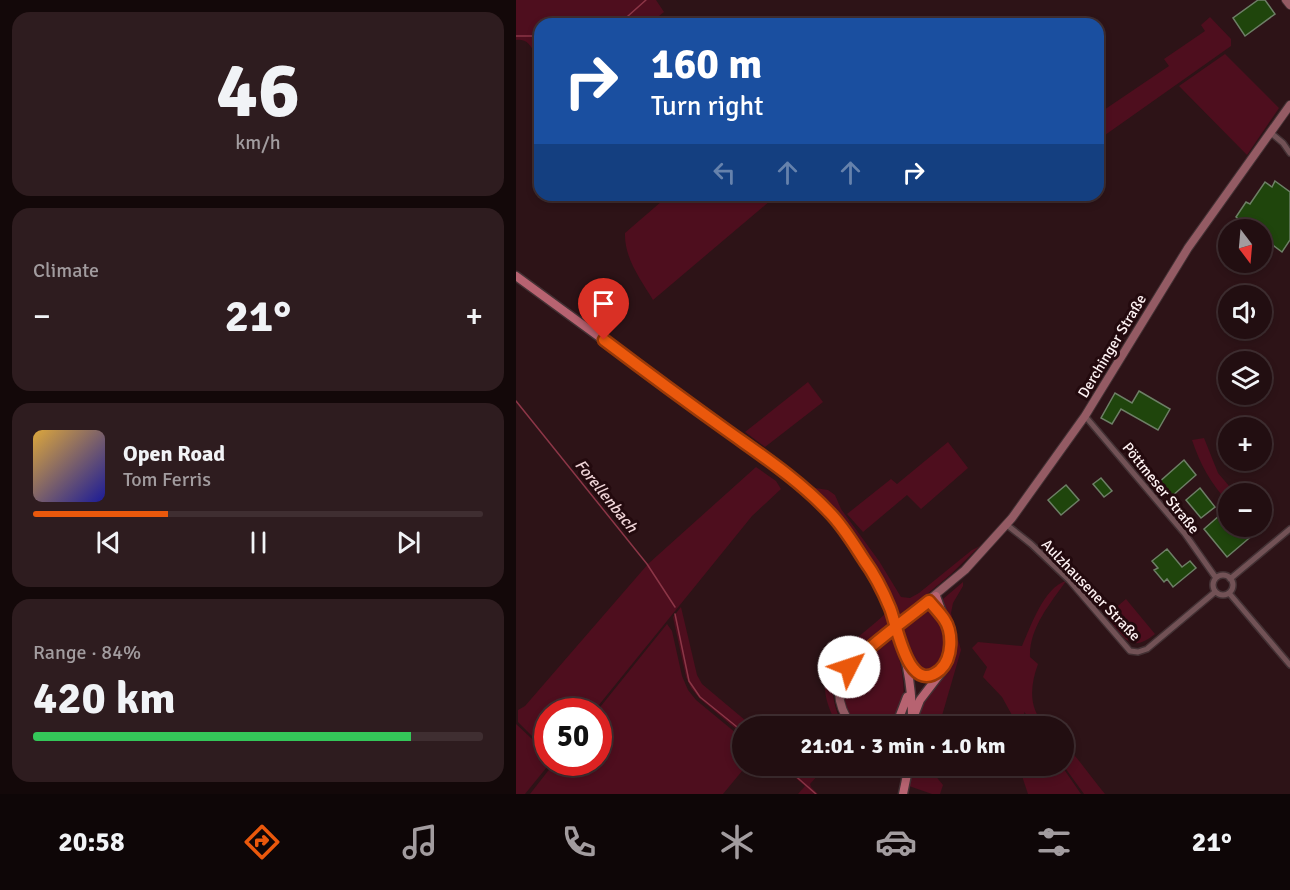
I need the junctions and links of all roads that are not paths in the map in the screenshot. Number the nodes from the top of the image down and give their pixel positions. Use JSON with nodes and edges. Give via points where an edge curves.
{"nodes":[{"id":1,"x":1286,"y":0,"type":"edge"},
{"id":2,"x":1290,"y":5,"type":"edge"},
{"id":3,"x":1290,"y":105,"type":"edge"},
{"id":4,"x":1271,"y":133,"type":"junction"},
{"id":5,"x":1290,"y":153,"type":"edge"},
{"id":6,"x":516,"y":276,"type":"edge"},
{"id":7,"x":1085,"y":416,"type":"junction"},
{"id":8,"x":1006,"y":525,"type":"junction"},
{"id":9,"x":1290,"y":529,"type":"edge"},
{"id":10,"x":1216,"y":578,"type":"junction"},
{"id":11,"x":1230,"y":579,"type":"junction"},
{"id":12,"x":1215,"y":592,"type":"junction"},
{"id":13,"x":1229,"y":593,"type":"junction"},
{"id":14,"x":932,"y":598,"type":"junction"},
{"id":15,"x":904,"y":654,"type":"junction"},
{"id":16,"x":945,"y":665,"type":"junction"},
{"id":17,"x":1290,"y":665,"type":"edge"},
{"id":18,"x":909,"y":688,"type":"junction"},
{"id":19,"x":847,"y":716,"type":"edge"},
{"id":20,"x":899,"y":716,"type":"edge"},
{"id":21,"x":911,"y":716,"type":"edge"},
{"id":22,"x":915,"y":716,"type":"edge"},
{"id":23,"x":907,"y":776,"type":"edge"},
{"id":24,"x":903,"y":794,"type":"edge"}],
"edges":[{"from":1,"to":2,"type":"main road"},
{"from":3,"to":4,"type":"main road","name":"Derchinger Straße"},
{"from":4,"to":5,"type":"street"},
{"from":4,"to":7,"type":"main road","name":"Derchinger Straße","via":[[1188,248]]},
{"from":6,"to":15,"type":"main road","via":[[805,488],[831,513],[871,569],[891,610]]},
{"from":7,"to":8,"type":"main road","name":"Derchinger Straße"},
{"from":7,"to":10,"type":"street","name":"Pöttmeser Straße","via":[[1185,534]]},
{"from":8,"to":12,"type":"street","name":"Aulzhausener Straße","via":[[1069,580],[1130,651],[1147,649]]},
{"from":8,"to":14,"type":"main road","name":"Derchinger Straße","via":[[982,554]]},
{"from":9,"to":11,"type":"street"},
{"from":10,"to":11,"type":"street","via":[[1223,575]]},
{"from":10,"to":12,"type":"street"},
{"from":11,"to":13,"type":"street","via":[[1233,588]]},
{"from":12,"to":13,"type":"street"},
{"from":13,"to":17,"type":"street"},
{"from":14,"to":16,"type":"main road","via":[[945,620],[950,641]]},
{"from":14,"to":19,"type":"main road","name":"Derchinger Straße","bridge":true,"via":[[857,658],[842,677],[839,696]]},
{"from":15,"to":16,"type":"main road","via":[[914,669],[925,675],[934,674]]},
{"from":15,"to":18,"type":"main road"},
{"from":16,"to":22,"type":"main road","via":[[920,700]]},
{"from":18,"to":20,"type":"main road"},
{"from":18,"to":21,"type":"main road"},
{"from":23,"to":24,"type":"main road"}]}
